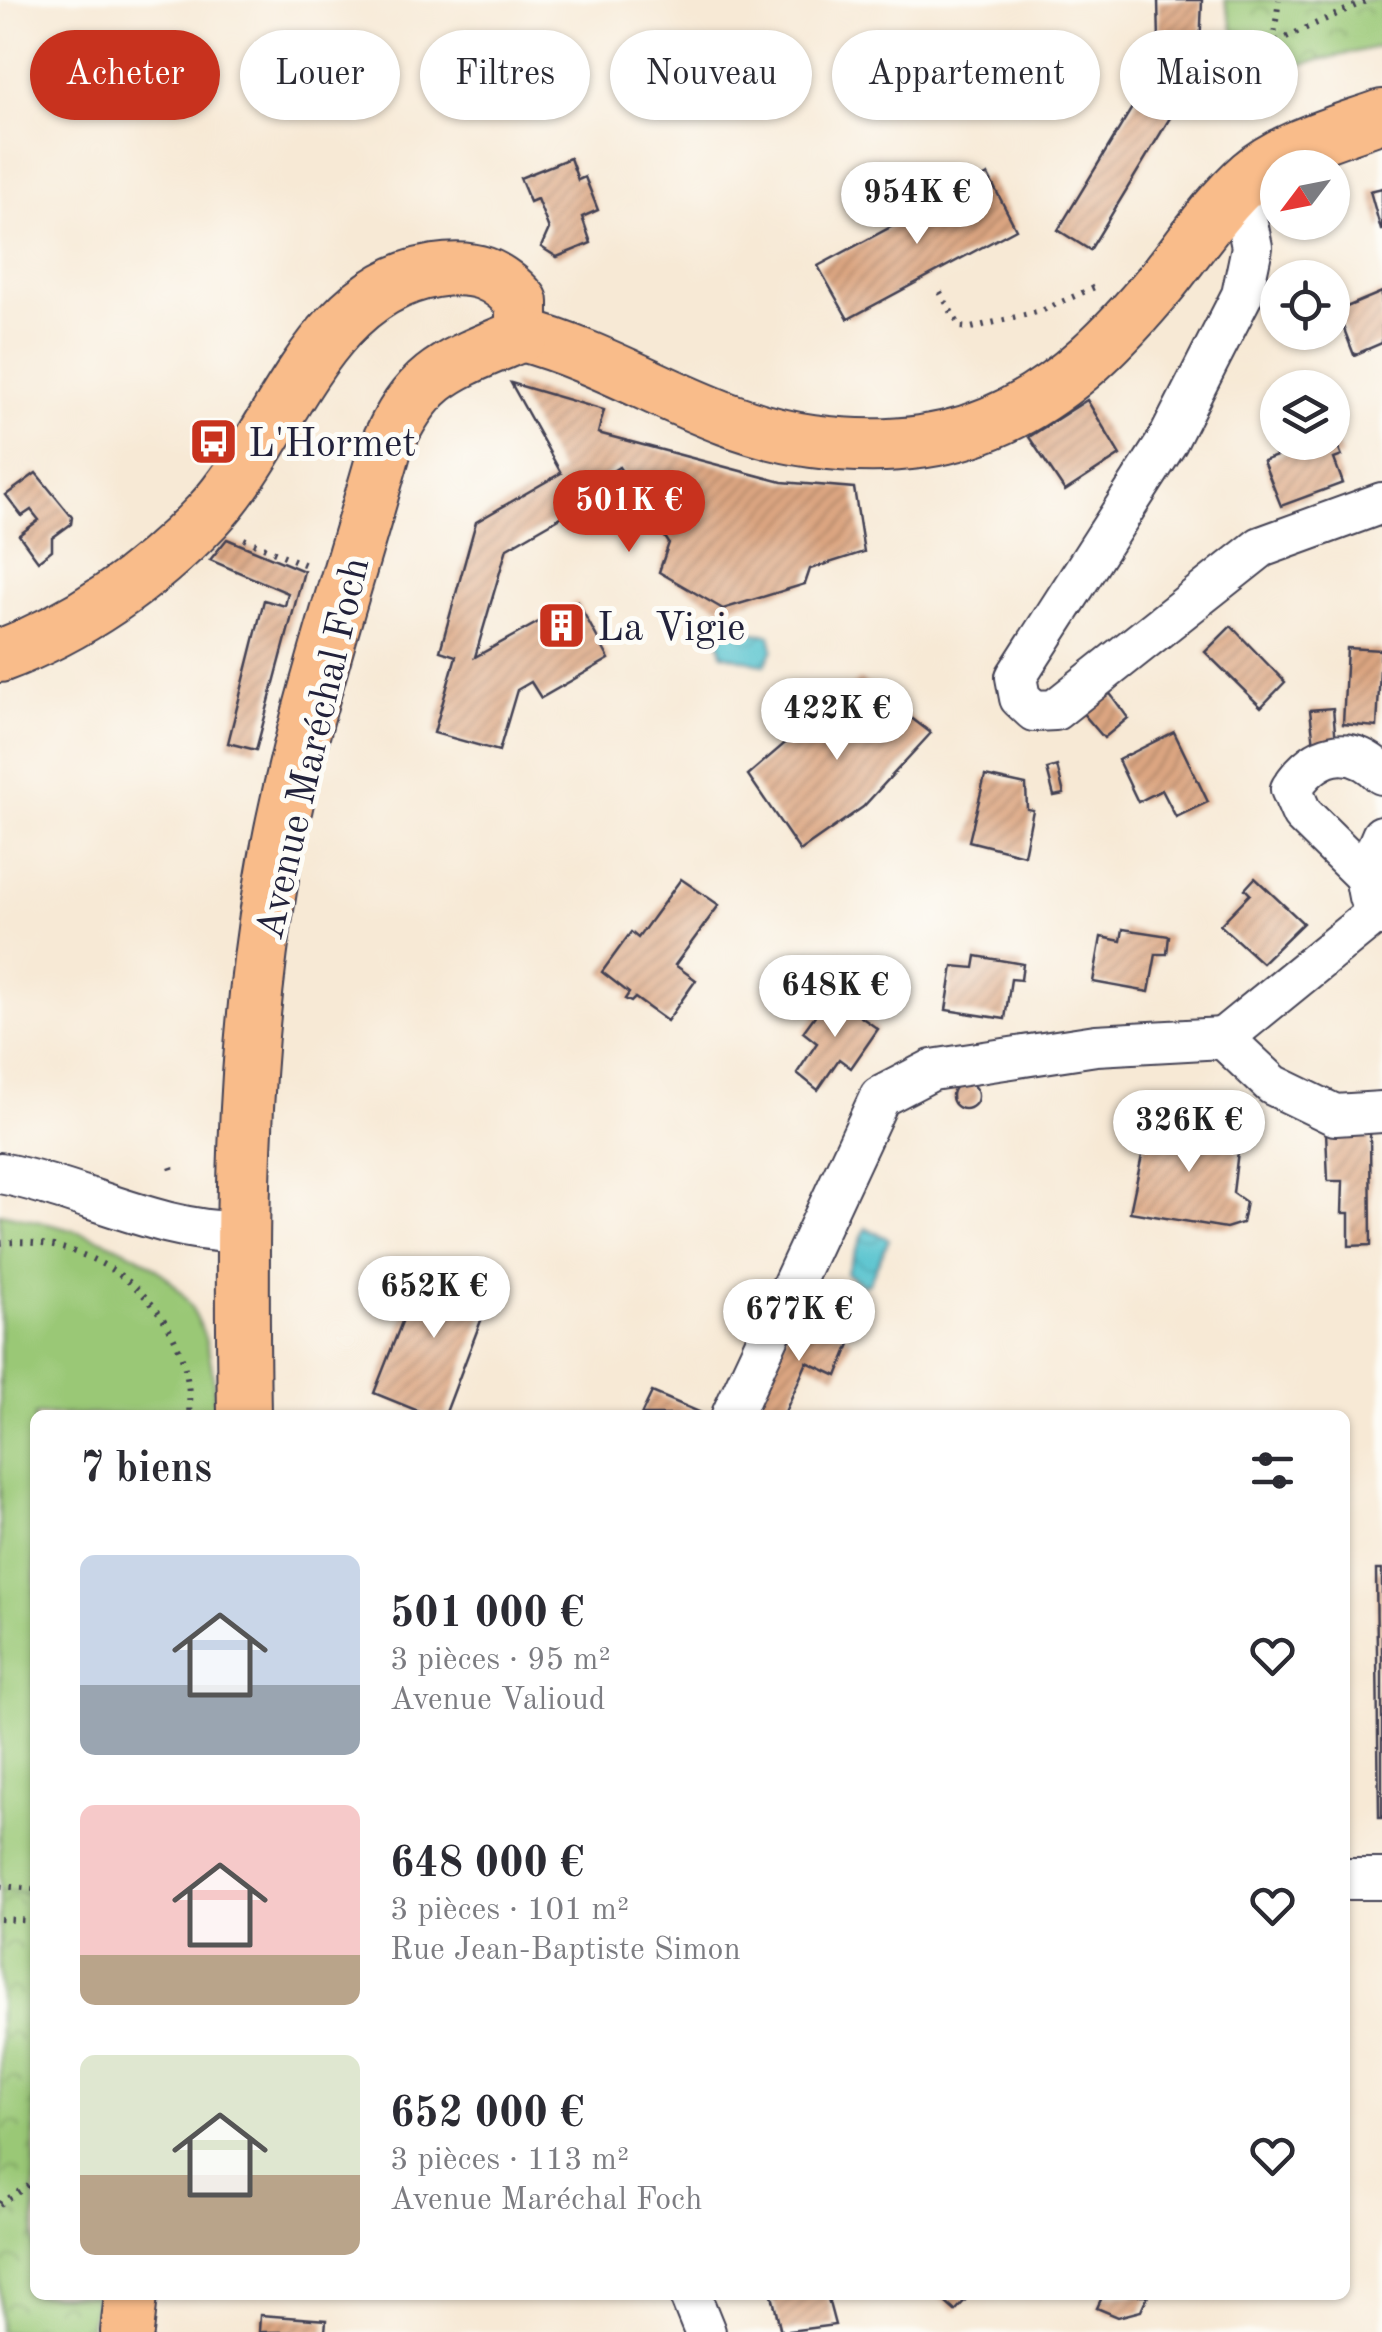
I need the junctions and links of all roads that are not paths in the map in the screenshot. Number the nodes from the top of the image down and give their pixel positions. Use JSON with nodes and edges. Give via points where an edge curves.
{"nodes":[{"id":1,"x":1382,"y":116,"type":"edge"},
{"id":2,"x":1230,"y":198,"type":"junction"},
{"id":3,"x":522,"y":335,"type":"junction"},
{"id":4,"x":1382,"y":504,"type":"edge"},
{"id":5,"x":0,"y":656,"type":"edge"},
{"id":6,"x":1382,"y":774,"type":"edge"},
{"id":7,"x":1382,"y":836,"type":"edge"},
{"id":8,"x":1366,"y":876,"type":"junction"},
{"id":9,"x":1377,"y":916,"type":"edge"},
{"id":10,"x":1223,"y":1038,"type":"junction"},
{"id":11,"x":1382,"y":1112,"type":"edge"},
{"id":12,"x":0,"y":1172,"type":"edge"},
{"id":13,"x":241,"y":1232,"type":"junction"},
{"id":14,"x":244,"y":1410,"type":"edge"},
{"id":15,"x":734,"y":1410,"type":"edge"},
{"id":16,"x":1350,"y":1879,"type":"edge"},
{"id":17,"x":1382,"y":1880,"type":"edge"},
{"id":18,"x":130,"y":2300,"type":"edge"},
{"id":19,"x":692,"y":2300,"type":"edge"},
{"id":20,"x":127,"y":2332,"type":"edge"},
{"id":21,"x":705,"y":2332,"type":"edge"}],
"edges":[{"from":1,"to":2,"type":"main road","via":[[1255,172]]},
{"from":2,"to":3,"type":"main road","via":[[1094,359],[1006,417],[933,440],[846,443],[750,429],[569,347]]},
{"from":2,"to":4,"type":"street","via":[[1245,213],[1252,247],[1242,295],[1167,442],[1016,677],[1020,698],[1034,711],[1056,710],[1262,547]]},
{"from":3,"to":5,"type":"main road","via":[[522,302],[501,278],[456,268],[396,281],[358,305],[327,342],[211,512],[159,565],[56,632]]},
{"from":3,"to":13,"type":"main road","name":"Avenue Maréchal Foch","via":[[420,387],[385,449],[271,883],[244,1115]]},
{"from":6,"to":8,"type":"street","via":[[1366,758],[1337,754],[1307,765],[1292,789],[1302,814]]},
{"from":7,"to":8,"type":"street"},
{"from":8,"to":9,"type":"street"},
{"from":9,"to":10,"type":"street"},
{"from":10,"to":11,"type":"street","via":[[1273,1085],[1335,1115]]},
{"from":10,"to":15,"type":"street","via":[[1096,1045],[932,1070],[880,1097]]},
{"from":12,"to":13,"type":"street","via":[[190,1229]]},
{"from":13,"to":14,"type":"main road","name":"Avenue Maréchal Foch"},
{"from":16,"to":17,"type":"street"},
{"from":18,"to":20,"type":"main road"},
{"from":19,"to":21,"type":"street"}]}
